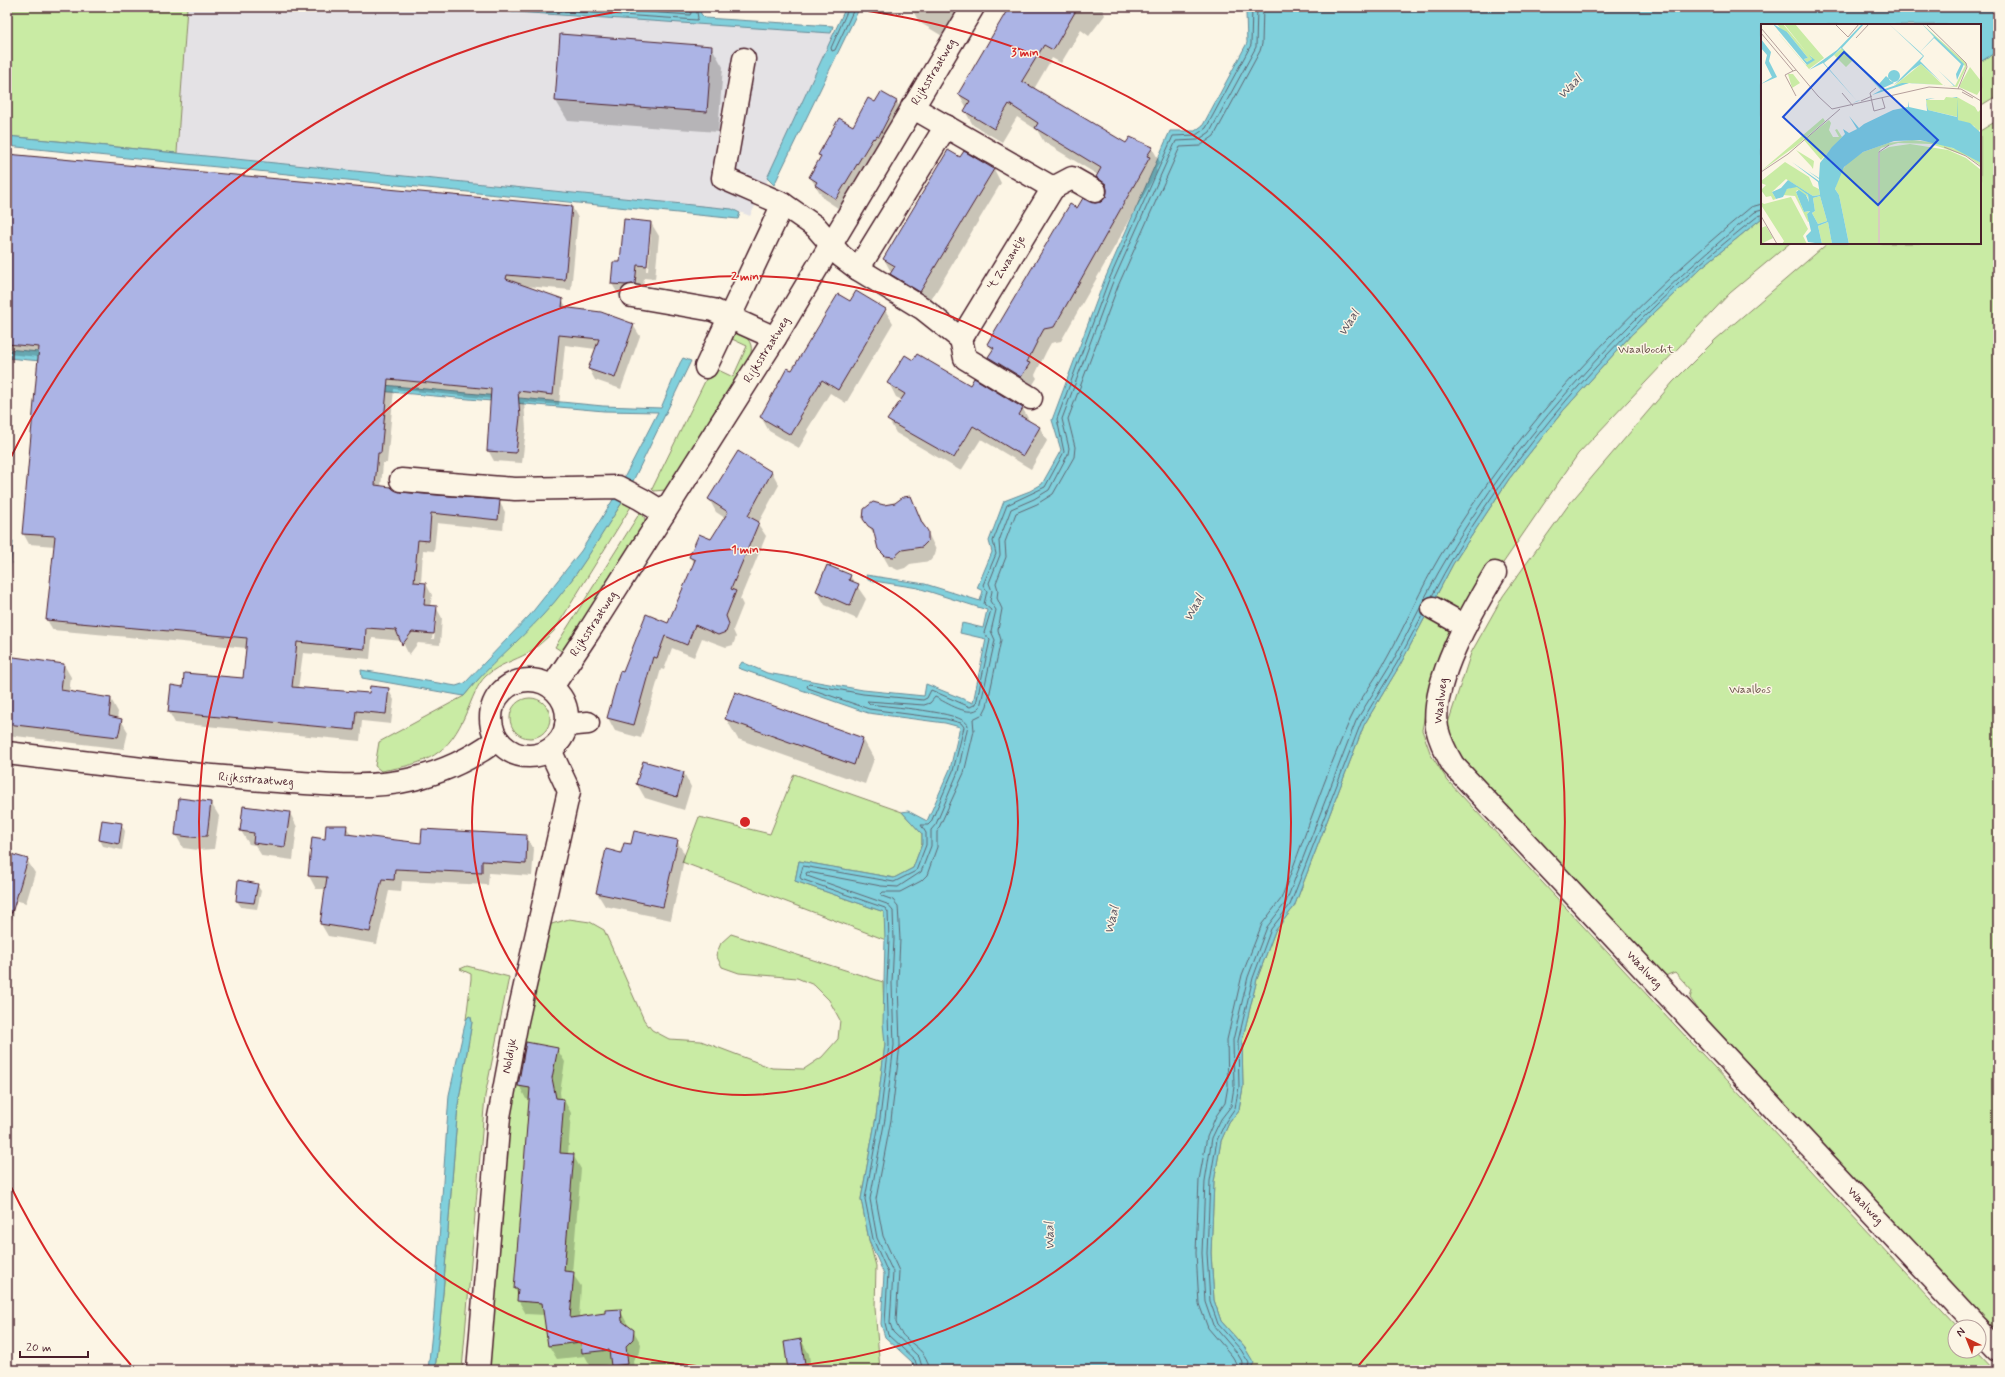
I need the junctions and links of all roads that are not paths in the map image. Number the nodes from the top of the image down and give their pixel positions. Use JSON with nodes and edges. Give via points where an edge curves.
{"nodes":[{"id":1,"x":973,"y":7,"type":"edge"},
{"id":2,"x":744,"y":59,"type":"dead end"},
{"id":3,"x":912,"y":107,"type":"junction"},
{"id":4,"x":946,"y":126,"type":"junction"},
{"id":5,"x":1052,"y":188,"type":"junction"},
{"id":6,"x":1095,"y":191,"type":"dead end"},
{"id":7,"x":783,"y":204,"type":"junction"},
{"id":8,"x":830,"y":244,"type":"junction"},
{"id":9,"x":858,"y":269,"type":"junction"},
{"id":10,"x":632,"y":296,"type":"dead end"},
{"id":11,"x":730,"y":317,"type":"junction"},
{"id":12,"x":775,"y":338,"type":"junction"},
{"id":13,"x":961,"y":339,"type":"junction"},
{"id":14,"x":706,"y":367,"type":"dead end"},
{"id":15,"x":1030,"y":398,"type":"dead end"},
{"id":16,"x":401,"y":480,"type":"dead end"},
{"id":17,"x":664,"y":513,"type":"junction"},
{"id":18,"x":1495,"y":573,"type":"dead end"},
{"id":19,"x":1433,"y":608,"type":"dead end"},
{"id":20,"x":1465,"y":626,"type":"junction"},
{"id":21,"x":552,"y":687,"type":"junction"},
{"id":22,"x":588,"y":723,"type":"dead end"},
{"id":23,"x":566,"y":725,"type":"junction"},
{"id":24,"x":497,"y":740,"type":"junction"},
{"id":25,"x":550,"y":750,"type":"junction"},
{"id":26,"x":7,"y":753,"type":"edge"},
{"id":27,"x":1970,"y":1319,"type":"edge"},
{"id":28,"x":1987,"y":1337,"type":"edge"},
{"id":29,"x":1998,"y":1348,"type":"edge"},
{"id":30,"x":478,"y":1370,"type":"edge"}],
"edges":[{"from":1,"to":3,"type":"street","name":"Rijksstraatweg"},
{"from":2,"to":7,"type":"street","via":[[723,178]]},
{"from":3,"to":4,"type":"street"},
{"from":3,"to":8,"type":"street","name":"Rijksstraatweg"},
{"from":4,"to":5,"type":"street"},
{"from":4,"to":9,"type":"street"},
{"from":5,"to":6,"type":"street","via":[[1072,178]]},
{"from":5,"to":13,"type":"street","name":"'t Zwaantje"},
{"from":7,"to":8,"type":"street","via":[[816,227]]},
{"from":7,"to":11,"type":"street"},
{"from":8,"to":9,"type":"street"},
{"from":8,"to":12,"type":"street","name":"Rijksstraatweg"},
{"from":9,"to":13,"type":"street","via":[[922,308]]},
{"from":10,"to":11,"type":"street","via":[[713,310]]},
{"from":11,"to":12,"type":"street"},
{"from":11,"to":14,"type":"street"},
{"from":12,"to":17,"type":"street","name":"Rijksstraatweg"},
{"from":13,"to":15,"type":"street","via":[[964,358]]},
{"from":16,"to":17,"type":"street","via":[[515,489],[618,487]]},
{"from":17,"to":21,"type":"street","name":"Rijksstraatweg","via":[[591,644]]},
{"from":18,"to":20,"type":"street","name":"Waalweg"},
{"from":19,"to":20,"type":"street"},
{"from":20,"to":27,"type":"street","name":"Waalweg","via":[[1443,676],[1438,708],[1437,727],[1441,742],[1453,765]]},
{"from":21,"to":23,"type":"street","via":[[565,704]]},
{"from":21,"to":24,"type":"street","via":[[538,681],[522,680],[502,690],[493,703],[490,718]]},
{"from":22,"to":23,"type":"street"},
{"from":23,"to":25,"type":"street","via":[[561,740]]},
{"from":24,"to":25,"type":"street","via":[[508,751],[521,756],[536,756]]},
{"from":24,"to":26,"type":"street","name":"Rijksstraatweg","via":[[473,756],[427,775],[412,780],[376,785],[330,785],[172,773]]},
{"from":25,"to":30,"type":"street","name":"Noldijk","via":[[569,791],[517,1021],[499,1117]]},
{"from":28,"to":29,"type":"street","name":"Waalweg"}]}
